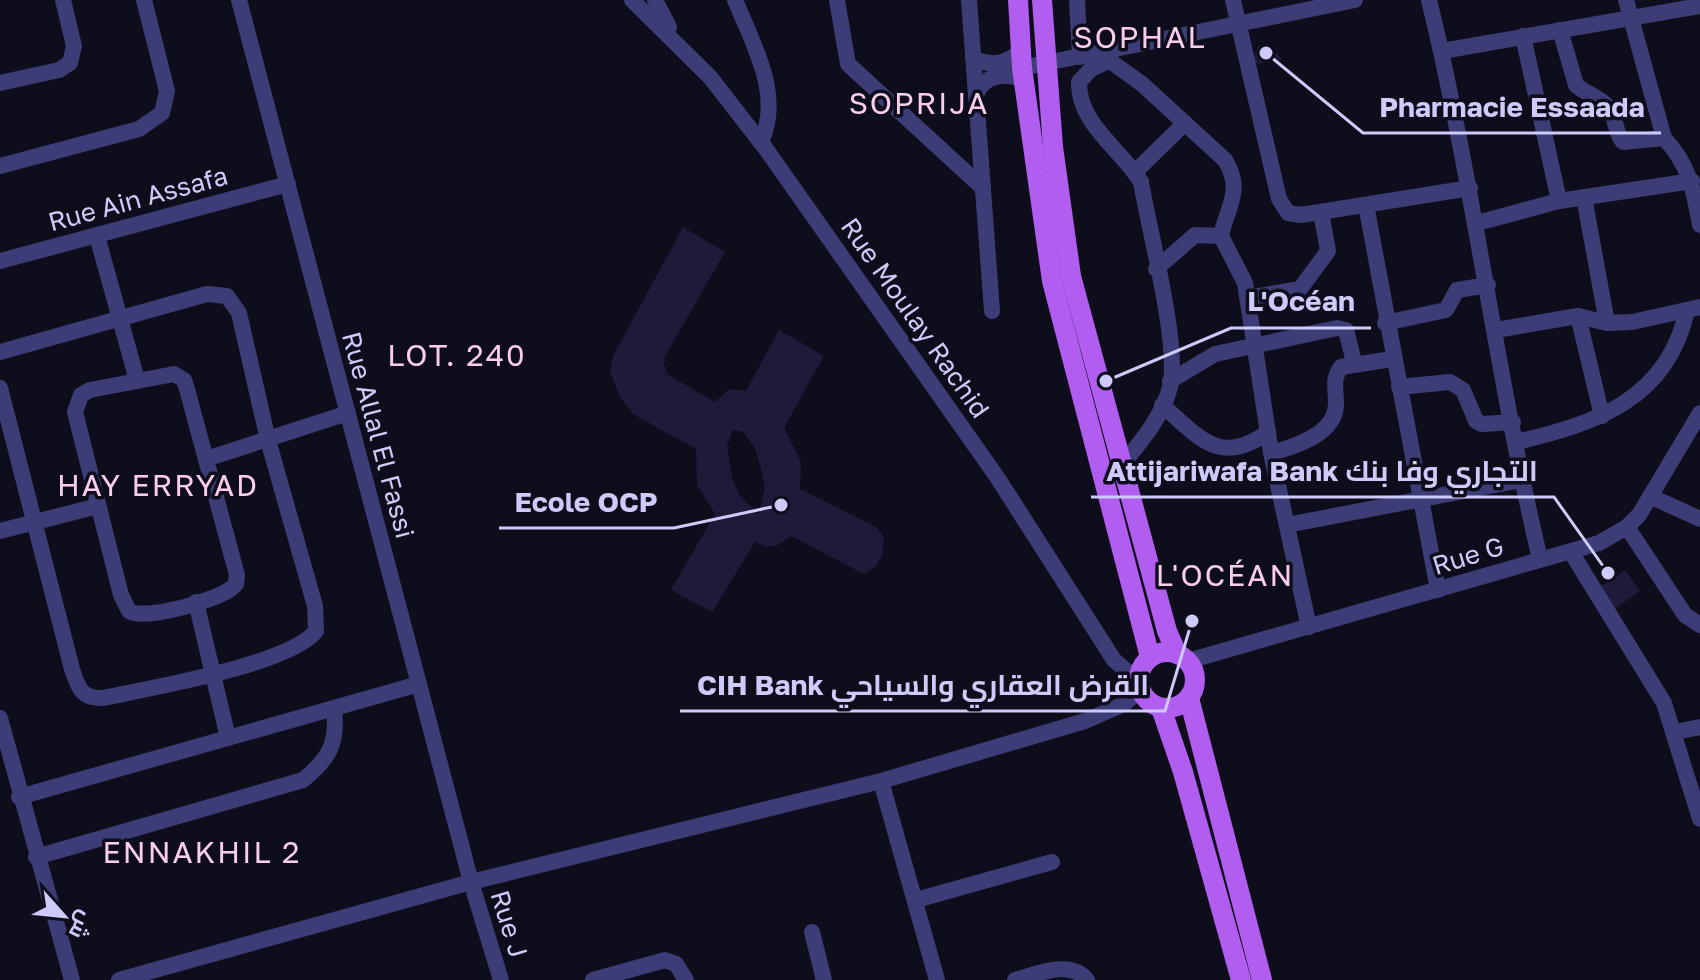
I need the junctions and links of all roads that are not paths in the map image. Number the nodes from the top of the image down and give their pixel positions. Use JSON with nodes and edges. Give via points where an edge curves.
{"nodes":[{"id":1,"x":63,"y":0,"type":"edge"},
{"id":2,"x":144,"y":0,"type":"edge"},
{"id":3,"x":239,"y":0,"type":"edge"},
{"id":4,"x":632,"y":0,"type":"edge"},
{"id":5,"x":655,"y":0,"type":"edge"},
{"id":6,"x":735,"y":0,"type":"edge"},
{"id":7,"x":837,"y":0,"type":"edge"},
{"id":8,"x":969,"y":0,"type":"edge"},
{"id":9,"x":1018,"y":0,"type":"edge"},
{"id":10,"x":1042,"y":0,"type":"edge"},
{"id":11,"x":1077,"y":0,"type":"edge"},
{"id":12,"x":1233,"y":0,"type":"edge"},
{"id":13,"x":1355,"y":0,"type":"edge"},
{"id":14,"x":1429,"y":0,"type":"edge"},
{"id":15,"x":1626,"y":0,"type":"edge"},
{"id":16,"x":1334,"y":2,"type":"edge"},
{"id":17,"x":1700,"y":6,"type":"edge"},
{"id":18,"x":1631,"y":19,"type":"junction"},
{"id":19,"x":1238,"y":24,"type":"junction"},
{"id":20,"x":1560,"y":30,"type":"junction"},
{"id":21,"x":1523,"y":36,"type":"junction"},
{"id":22,"x":675,"y":38,"type":"junction"},
{"id":23,"x":1442,"y":51,"type":"junction"},
{"id":24,"x":1105,"y":56,"type":"junction"},
{"id":25,"x":1080,"y":57,"type":"junction"},
{"id":26,"x":973,"y":58,"type":"junction"},
{"id":27,"x":1045,"y":65,"type":"junction"},
{"id":28,"x":1022,"y":66,"type":"junction"},
{"id":29,"x":0,"y":83,"type":"edge"},
{"id":30,"x":976,"y":95,"type":"junction"},
{"id":31,"x":1185,"y":123,"type":"junction"},
{"id":32,"x":1664,"y":138,"type":"junction"},
{"id":33,"x":761,"y":142,"type":"junction"},
{"id":34,"x":0,"y":166,"type":"edge"},
{"id":35,"x":1135,"y":172,"type":"junction"},
{"id":36,"x":1692,"y":181,"type":"junction"},
{"id":37,"x":288,"y":184,"type":"junction"},
{"id":38,"x":983,"y":188,"type":"junction"},
{"id":39,"x":1470,"y":188,"type":"junction"},
{"id":40,"x":1584,"y":197,"type":"junction"},
{"id":41,"x":1559,"y":201,"type":"junction"},
{"id":42,"x":1366,"y":205,"type":"junction"},
{"id":43,"x":1321,"y":212,"type":"junction"},
{"id":44,"x":1477,"y":223,"type":"junction"},
{"id":45,"x":1700,"y":225,"type":"edge"},
{"id":46,"x":97,"y":236,"type":"junction"},
{"id":47,"x":1221,"y":236,"type":"junction"},
{"id":48,"x":0,"y":261,"type":"edge"},
{"id":49,"x":1156,"y":269,"type":"junction"},
{"id":50,"x":1488,"y":285,"type":"junction"},
{"id":51,"x":1248,"y":298,"type":"junction"},
{"id":52,"x":1693,"y":309,"type":"edge"},
{"id":53,"x":992,"y":311,"type":"dead end"},
{"id":54,"x":1578,"y":316,"type":"junction"},
{"id":55,"x":119,"y":318,"type":"junction"},
{"id":56,"x":1385,"y":323,"type":"junction"},
{"id":57,"x":1607,"y":323,"type":"junction"},
{"id":58,"x":1496,"y":330,"type":"junction"},
{"id":59,"x":1254,"y":346,"type":"junction"},
{"id":60,"x":0,"y":352,"type":"edge"},
{"id":61,"x":1392,"y":359,"type":"junction"},
{"id":62,"x":1354,"y":362,"type":"junction"},
{"id":63,"x":137,"y":380,"type":"junction"},
{"id":64,"x":1170,"y":381,"type":"junction"},
{"id":65,"x":1399,"y":387,"type":"junction"},
{"id":66,"x":0,"y":388,"type":"edge"},
{"id":67,"x":1162,"y":405,"type":"junction"},
{"id":68,"x":348,"y":413,"type":"junction"},
{"id":69,"x":1700,"y":413,"type":"edge"},
{"id":70,"x":1602,"y":416,"type":"junction"},
{"id":71,"x":1513,"y":422,"type":"junction"},
{"id":72,"x":1268,"y":432,"type":"junction"},
{"id":73,"x":268,"y":440,"type":"junction"},
{"id":74,"x":1516,"y":442,"type":"junction"},
{"id":75,"x":1271,"y":453,"type":"junction"},
{"id":76,"x":206,"y":459,"type":"junction"},
{"id":77,"x":1122,"y":465,"type":"junction"},
{"id":78,"x":1521,"y":480,"type":"junction"},
{"id":79,"x":1652,"y":497,"type":"junction"},
{"id":80,"x":1421,"y":498,"type":"junction"},
{"id":81,"x":98,"y":506,"type":"junction"},
{"id":82,"x":1700,"y":519,"type":"edge"},
{"id":83,"x":35,"y":524,"type":"junction"},
{"id":84,"x":1287,"y":525,"type":"junction"},
{"id":85,"x":1627,"y":527,"type":"junction"},
{"id":86,"x":0,"y":531,"type":"edge"},
{"id":87,"x":1571,"y":552,"type":"junction"},
{"id":88,"x":1540,"y":559,"type":"junction"},
{"id":89,"x":1438,"y":590,"type":"junction"},
{"id":90,"x":196,"y":602,"type":"junction"},
{"id":91,"x":1700,"y":625,"type":"edge"},
{"id":92,"x":1309,"y":627,"type":"junction"},
{"id":93,"x":1182,"y":657,"type":"junction"},
{"id":94,"x":212,"y":674,"type":"junction"},
{"id":95,"x":1143,"y":674,"type":"junction"},
{"id":96,"x":419,"y":684,"type":"junction"},
{"id":97,"x":1189,"y":698,"type":"junction"},
{"id":98,"x":334,"y":708,"type":"junction"},
{"id":99,"x":1161,"y":708,"type":"junction"},
{"id":100,"x":0,"y":718,"type":"edge"},
{"id":101,"x":1700,"y":727,"type":"edge"},
{"id":102,"x":1675,"y":732,"type":"junction"},
{"id":103,"x":228,"y":738,"type":"junction"},
{"id":104,"x":881,"y":781,"type":"junction"},
{"id":105,"x":19,"y":797,"type":"junction"},
{"id":106,"x":1700,"y":819,"type":"edge"},
{"id":107,"x":36,"y":857,"type":"junction"},
{"id":108,"x":1052,"y":862,"type":"dead end"},
{"id":109,"x":471,"y":882,"type":"junction"},
{"id":110,"x":916,"y":900,"type":"junction"},
{"id":111,"x":812,"y":932,"type":"dead end"},
{"id":112,"x":72,"y":980,"type":"edge"},
{"id":113,"x":119,"y":980,"type":"edge"},
{"id":114,"x":501,"y":980,"type":"edge"},
{"id":115,"x":593,"y":980,"type":"edge"},
{"id":116,"x":686,"y":980,"type":"edge"},
{"id":117,"x":824,"y":980,"type":"edge"},
{"id":118,"x":937,"y":980,"type":"edge"},
{"id":119,"x":1015,"y":980,"type":"edge"},
{"id":120,"x":1087,"y":980,"type":"edge"},
{"id":121,"x":1241,"y":980,"type":"edge"},
{"id":122,"x":1262,"y":980,"type":"edge"}],
"edges":[{"from":1,"to":29,"type":"street","via":[[74,46],[70,63]]},
{"from":2,"to":34,"type":"street","via":[[167,91],[162,113],[139,129]]},
{"from":3,"to":37,"type":"street","name":"Rue Allal El Fassi"},
{"from":4,"to":22,"type":"street","name":"Rue Moulay Rachid"},
{"from":5,"to":22,"type":"street"},
{"from":6,"to":33,"type":"street","via":[[767,89],[769,126]]},
{"from":7,"to":38,"type":"street","via":[[848,64]]},
{"from":8,"to":26,"type":"street"},
{"from":9,"to":28,"type":"main road"},
{"from":10,"to":27,"type":"main road"},
{"from":11,"to":25,"type":"street"},
{"from":12,"to":19,"type":"street"},
{"from":13,"to":16,"type":"street"},
{"from":14,"to":23,"type":"street"},
{"from":15,"to":18,"type":"street"},
{"from":16,"to":19,"type":"street"},
{"from":17,"to":18,"type":"street"},
{"from":18,"to":20,"type":"street"},
{"from":18,"to":32,"type":"street"},
{"from":19,"to":24,"type":"street"},
{"from":19,"to":43,"type":"street","via":[[1283,209],[1294,216]]},
{"from":20,"to":21,"type":"street"},
{"from":20,"to":32,"type":"street","via":[[1576,85],[1612,111],[1623,142]]},
{"from":21,"to":23,"type":"street"},
{"from":21,"to":41,"type":"street"},
{"from":22,"to":33,"type":"street","name":"Rue Moulay Rachid"},
{"from":23,"to":39,"type":"street"},
{"from":24,"to":25,"type":"street"},
{"from":24,"to":31,"type":"street"},
{"from":24,"to":35,"type":"street","via":[[1079,82],[1079,96],[1098,130]]},
{"from":25,"to":27,"type":"street"},
{"from":26,"to":28,"type":"street"},
{"from":26,"to":30,"type":"street"},
{"from":27,"to":28,"type":"street"},
{"from":27,"to":77,"type":"main road","via":[[1071,276]]},
{"from":28,"to":30,"type":"street","via":[[983,83]]},
{"from":28,"to":95,"type":"main road","via":[[1052,281]]},
{"from":30,"to":38,"type":"street"},
{"from":31,"to":35,"type":"street"},
{"from":31,"to":47,"type":"street","via":[[1225,160],[1234,176]]},
{"from":32,"to":36,"type":"street"},
{"from":33,"to":95,"type":"street","name":"Rue Moulay Rachid","via":[[997,477],[1114,660],[1128,672]]},
{"from":35,"to":49,"type":"street"},
{"from":36,"to":40,"type":"street"},
{"from":36,"to":45,"type":"street"},
{"from":37,"to":46,"type":"street","name":"Rue Ain Assafa"},
{"from":37,"to":68,"type":"street","name":"Rue Allal El Fassi"},
{"from":38,"to":53,"type":"street"},
{"from":39,"to":42,"type":"street"},
{"from":39,"to":44,"type":"street"},
{"from":40,"to":41,"type":"street"},
{"from":40,"to":57,"type":"street"},
{"from":41,"to":44,"type":"street"},
{"from":42,"to":43,"type":"street"},
{"from":42,"to":56,"type":"street"},
{"from":43,"to":51,"type":"street","via":[[1328,251],[1306,284]]},
{"from":44,"to":50,"type":"street"},
{"from":46,"to":48,"type":"street","name":"Rue Ain Assafa"},
{"from":46,"to":55,"type":"street"},
{"from":47,"to":49,"type":"street","via":[[1195,235]]},
{"from":47,"to":51,"type":"street","via":[[1243,273]]},
{"from":49,"to":64,"type":"street","via":[[1174,358]]},
{"from":50,"to":56,"type":"street","via":[[1457,290],[1446,310]]},
{"from":50,"to":58,"type":"street"},
{"from":51,"to":59,"type":"street"},
{"from":52,"to":57,"type":"street"},
{"from":52,"to":70,"type":"street","via":[[1657,377]]},
{"from":54,"to":57,"type":"street"},
{"from":54,"to":58,"type":"street"},
{"from":54,"to":70,"type":"street"},
{"from":55,"to":60,"type":"street"},
{"from":55,"to":63,"type":"street"},
{"from":55,"to":73,"type":"street","via":[[207,294],[227,296],[239,313]]},
{"from":56,"to":61,"type":"street"},
{"from":58,"to":71,"type":"street"},
{"from":59,"to":62,"type":"street","via":[[1341,328],[1348,335]]},
{"from":59,"to":64,"type":"street","via":[[1215,354]]},
{"from":59,"to":72,"type":"street"},
{"from":61,"to":62,"type":"street"},
{"from":61,"to":65,"type":"street"},
{"from":62,"to":75,"type":"street","via":[[1335,375],[1337,407],[1320,431],[1302,445]]},
{"from":63,"to":76,"type":"street","via":[[174,374],[184,380]]},
{"from":63,"to":81,"type":"street","via":[[90,390],[77,402]]},
{"from":64,"to":67,"type":"street"},
{"from":65,"to":71,"type":"street","via":[[1450,382],[1463,390],[1476,421]]},
{"from":65,"to":80,"type":"street"},
{"from":66,"to":83,"type":"street"},
{"from":67,"to":72,"type":"street","via":[[1201,438],[1230,450]]},
{"from":67,"to":77,"type":"street"},
{"from":68,"to":73,"type":"street"},
{"from":68,"to":96,"type":"street","name":"Rue Allal El Fassi"},
{"from":69,"to":79,"type":"street","name":"Rue G"},
{"from":70,"to":74,"type":"street","via":[[1573,429]]},
{"from":71,"to":74,"type":"street"},
{"from":72,"to":75,"type":"street"},
{"from":73,"to":76,"type":"street"},
{"from":73,"to":94,"type":"street","via":[[315,606],[316,631],[297,646]]},
{"from":74,"to":78,"type":"street"},
{"from":75,"to":84,"type":"street"},
{"from":76,"to":90,"type":"street","via":[[237,575],[231,591]]},
{"from":77,"to":93,"type":"main road","via":[[1167,631]]},
{"from":78,"to":80,"type":"street"},
{"from":78,"to":88,"type":"street"},
{"from":79,"to":82,"type":"street"},
{"from":79,"to":85,"type":"street","name":"Rue G"},
{"from":80,"to":84,"type":"street"},
{"from":80,"to":89,"type":"street"},
{"from":81,"to":83,"type":"street"},
{"from":81,"to":90,"type":"street","via":[[129,611],[143,616]]},
{"from":83,"to":86,"type":"street"},
{"from":83,"to":94,"type":"street","via":[[72,669],[86,697],[103,698]]},
{"from":84,"to":92,"type":"street"},
{"from":85,"to":87,"type":"street","name":"Rue G"},
{"from":85,"to":91,"type":"street","via":[[1685,615]]},
{"from":87,"to":88,"type":"street","name":"Rue G"},
{"from":87,"to":102,"type":"street","via":[[1664,703]]},
{"from":88,"to":89,"type":"street","name":"Rue G"},
{"from":89,"to":92,"type":"street","name":"Rue G"},
{"from":90,"to":94,"type":"street"},
{"from":92,"to":93,"type":"street","name":"Rue G"},
{"from":93,"to":95,"type":"main road","via":[[1159,653]]},
{"from":93,"to":97,"type":"main road","via":[[1195,681]]},
{"from":94,"to":103,"type":"street"},
{"from":95,"to":99,"type":"main road","via":[[1148,702]]},
{"from":95,"to":104,"type":"street","via":[[1124,704],[1085,721]]},
{"from":96,"to":98,"type":"street"},
{"from":96,"to":109,"type":"street","name":"Rue Allal El Fassi"},
{"from":97,"to":99,"type":"main road","via":[[1176,707]]},
{"from":97,"to":122,"type":"main road"},
{"from":98,"to":103,"type":"street"},
{"from":98,"to":107,"type":"street","via":[[334,747],[325,763],[303,780]]},
{"from":99,"to":121,"type":"main road"},
{"from":100,"to":105,"type":"street"},
{"from":101,"to":102,"type":"street"},
{"from":102,"to":106,"type":"street"},
{"from":103,"to":105,"type":"street"},
{"from":104,"to":109,"type":"street"},
{"from":104,"to":110,"type":"street"},
{"from":105,"to":107,"type":"street"},
{"from":107,"to":112,"type":"street"},
{"from":108,"to":110,"type":"street"},
{"from":109,"to":113,"type":"street"},
{"from":109,"to":114,"type":"street","name":"Rue J"},
{"from":110,"to":118,"type":"street"},
{"from":111,"to":117,"type":"street"},
{"from":115,"to":116,"type":"street","via":[[665,960],[676,964]]},
{"from":119,"to":120,"type":"street","via":[[1063,969],[1078,971]]}]}
